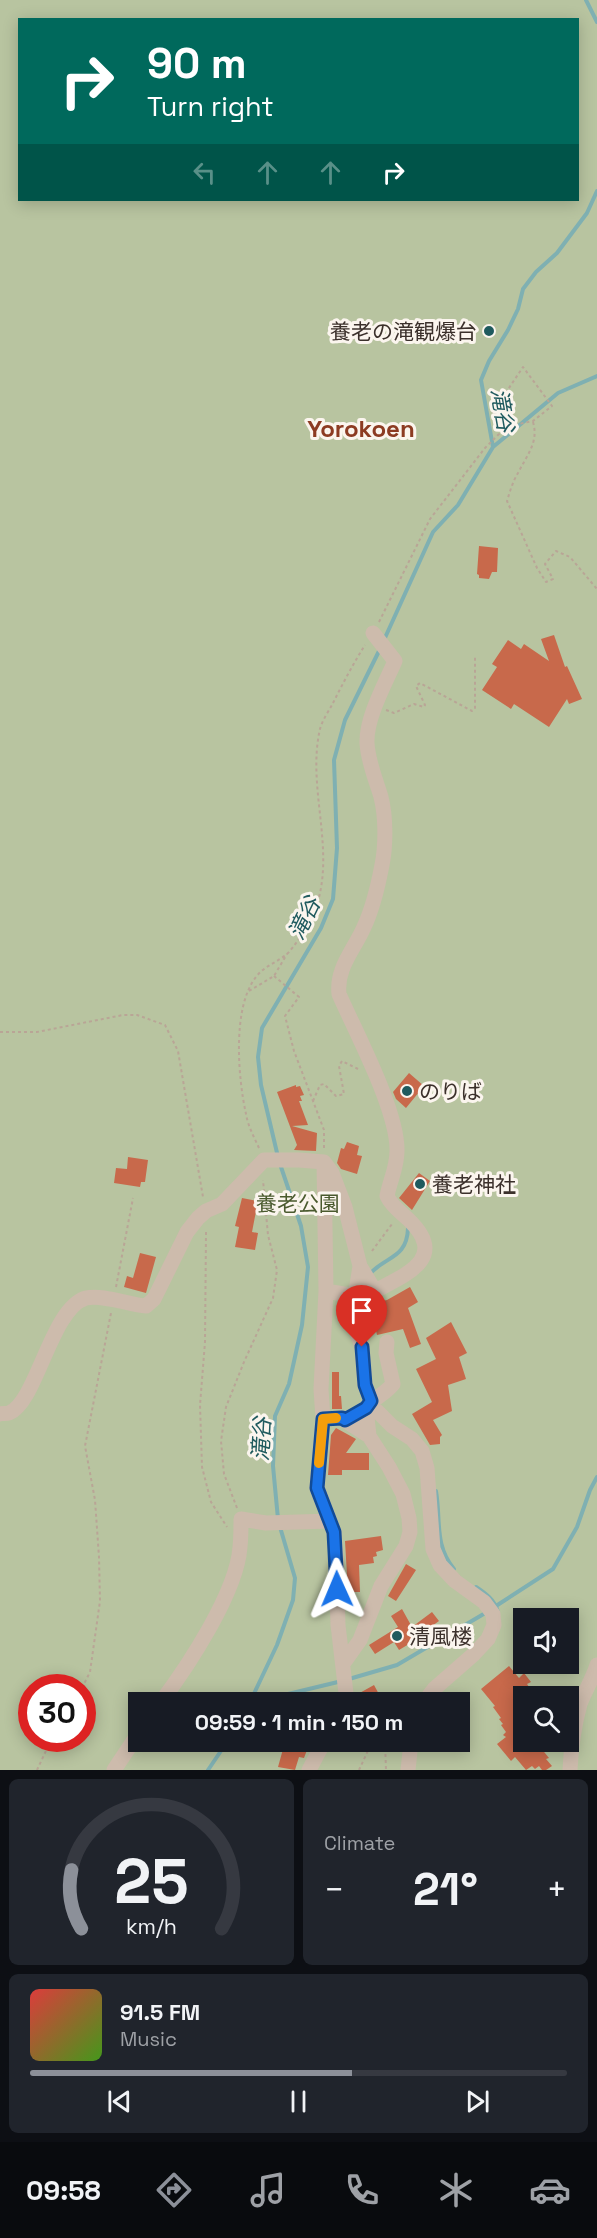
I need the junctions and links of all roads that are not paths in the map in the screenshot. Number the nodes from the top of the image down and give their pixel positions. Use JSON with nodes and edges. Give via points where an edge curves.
{"nodes":[{"id":1,"x":373,"y":633,"type":"road end"},
{"id":2,"x":324,"y":1162,"type":"junction"},
{"id":3,"x":360,"y":1266,"type":"junction"},
{"id":4,"x":326,"y":1291,"type":"junction"},
{"id":5,"x":355,"y":1296,"type":"junction"},
{"id":6,"x":387,"y":1342,"type":"dead end"},
{"id":7,"x":373,"y":1401,"type":"junction"},
{"id":8,"x":0,"y":1414,"type":"edge"},
{"id":9,"x":323,"y":1419,"type":"junction"},
{"id":10,"x":345,"y":1420,"type":"junction"},
{"id":11,"x":369,"y":1436,"type":"junction"},
{"id":12,"x":330,"y":1521,"type":"junction"},
{"id":13,"x":597,"y":1665,"type":"edge"},
{"id":14,"x":344,"y":1667,"type":"junction"},
{"id":15,"x":169,"y":1692,"type":"edge"},
{"id":16,"x":347,"y":1692,"type":"edge"},
{"id":17,"x":432,"y":1692,"type":"edge"},
{"id":18,"x":128,"y":1749,"type":"edge"},
{"id":19,"x":319,"y":1752,"type":"edge"},
{"id":20,"x":410,"y":1752,"type":"edge"},
{"id":21,"x":114,"y":1770,"type":"edge"},
{"id":22,"x":309,"y":1770,"type":"edge"},
{"id":23,"x":408,"y":1770,"type":"edge"},
{"id":24,"x":570,"y":1770,"type":"edge"}],
"edges":[{"from":1,"to":3,"type":"street","via":[[395,661],[376,705],[367,744],[382,800],[383,863],[364,927],[341,970],[339,994],[393,1124],[398,1149],[387,1196],[420,1231],[427,1245],[414,1270],[375,1291]]},
{"from":2,"to":3,"type":"street","via":[[336,1181]]},
{"from":2,"to":4,"type":"street"},
{"from":2,"to":8,"type":"street","via":[[264,1160],[222,1204],[201,1214],[187,1232],[152,1303],[143,1306],[86,1298],[74,1306],[55,1334],[20,1404],[9,1413]]},
{"from":3,"to":5,"type":"street"},
{"from":4,"to":5,"type":"street"},
{"from":4,"to":9,"type":"street"},
{"from":5,"to":7,"type":"street","via":[[352,1317],[362,1347],[365,1385]]},
{"from":6,"to":7,"type":"street","via":[[393,1384]]},
{"from":7,"to":10,"type":"street"},
{"from":7,"to":11,"type":"street"},
{"from":7,"to":17,"type":"street","via":[[374,1408],[422,1451],[427,1468],[433,1549],[440,1565],[489,1609],[494,1625],[488,1639]]},
{"from":9,"to":10,"type":"street"},
{"from":9,"to":12,"type":"street","via":[[317,1488]]},
{"from":10,"to":11,"type":"street"},
{"from":11,"to":14,"type":"street","via":[[404,1494],[410,1532]]},
{"from":12,"to":14,"type":"street","via":[[336,1548],[338,1625]]},
{"from":12,"to":15,"type":"street","via":[[266,1523],[241,1519],[237,1562],[218,1611]]},
{"from":13,"to":24,"type":"street","via":[[576,1720]]},
{"from":14,"to":16,"type":"street"},
{"from":18,"to":21,"type":"street"},
{"from":19,"to":22,"type":"street"},
{"from":20,"to":23,"type":"street"}]}
